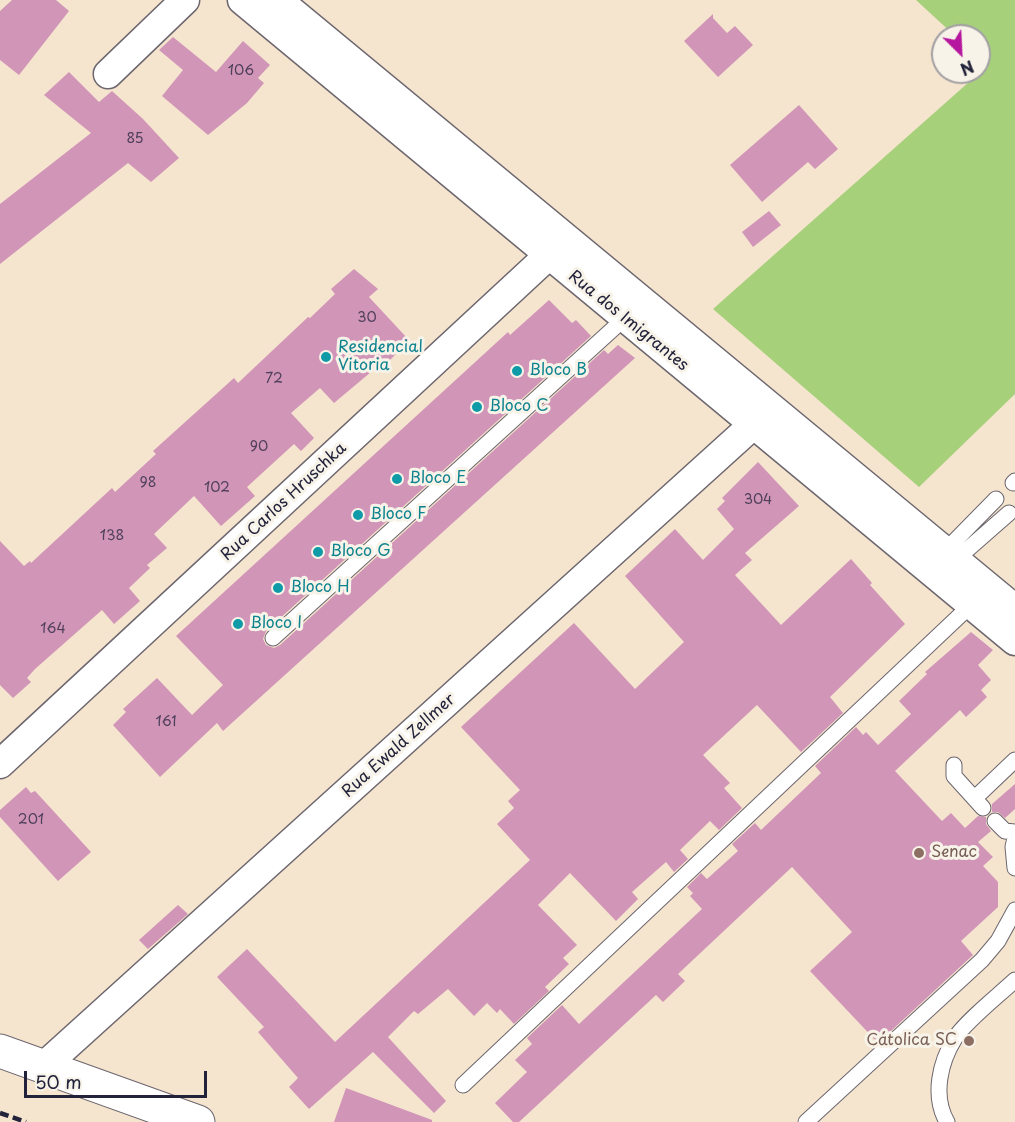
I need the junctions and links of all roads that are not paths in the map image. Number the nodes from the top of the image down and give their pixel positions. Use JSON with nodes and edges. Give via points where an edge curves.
{"nodes":[{"id":1,"x":185,"y":0,"type":"edge"},
{"id":2,"x":242,"y":0,"type":"edge"},
{"id":3,"x":278,"y":0,"type":"edge"},
{"id":4,"x":108,"y":74,"type":"dead end"},
{"id":5,"x":430,"y":141,"type":"junction"},
{"id":6,"x":558,"y":247,"type":"junction"},
{"id":7,"x":625,"y":318,"type":"junction"},
{"id":8,"x":754,"y":424,"type":"junction"},
{"id":9,"x":996,"y":499,"type":"dead end"},
{"id":10,"x":1009,"y":513,"type":"dead end"},
{"id":11,"x":945,"y":561,"type":"junction"},
{"id":12,"x":971,"y":605,"type":"junction"},
{"id":13,"x":1015,"y":609,"type":"edge"},
{"id":14,"x":273,"y":639,"type":"dead end"},
{"id":15,"x":1015,"y":641,"type":"edge"},
{"id":16,"x":1015,"y":760,"type":"edge"},
{"id":17,"x":0,"y":764,"type":"edge"},
{"id":18,"x":954,"y":765,"type":"dead end"},
{"id":19,"x":995,"y":821,"type":"dead end"},
{"id":20,"x":1015,"y":832,"type":"edge"},
{"id":21,"x":1015,"y":838,"type":"edge"},
{"id":22,"x":1015,"y":868,"type":"edge"},
{"id":23,"x":1015,"y":910,"type":"edge"},
{"id":24,"x":1015,"y":980,"type":"edge"},
{"id":25,"x":0,"y":1051,"type":"edge"},
{"id":26,"x":43,"y":1067,"type":"junction"},
{"id":27,"x":463,"y":1085,"type":"dead end"},
{"id":28,"x":198,"y":1122,"type":"edge"},
{"id":29,"x":806,"y":1122,"type":"edge"},
{"id":30,"x":947,"y":1122,"type":"edge"}],
"edges":[{"from":1,"to":4,"type":"street"},
{"from":2,"to":5,"type":"street","name":"Rua dos Imigrantes"},
{"from":3,"to":5,"type":"street","name":"Rua dos Imigrantes"},
{"from":5,"to":6,"type":"street","name":"Rua dos Imigrantes"},
{"from":6,"to":7,"type":"street","name":"Rua dos Imigrantes"},
{"from":6,"to":11,"type":"street","name":"Rua dos Imigrantes"},
{"from":6,"to":17,"type":"street","name":"Rua Carlos Hruschka"},
{"from":7,"to":8,"type":"street","name":"Rua dos Imigrantes"},
{"from":7,"to":14,"type":"lane"},
{"from":8,"to":11,"type":"street","name":"Rua dos Imigrantes"},
{"from":8,"to":26,"type":"street","name":"Rua Ewald Zellmer"},
{"from":9,"to":11,"type":"lane"},
{"from":10,"to":11,"type":"lane"},
{"from":11,"to":12,"type":"street","name":"Rua dos Imigrantes"},
{"from":11,"to":13,"type":"street","name":"Rua dos Imigrantes"},
{"from":12,"to":15,"type":"street","name":"Rua dos Imigrantes"},
{"from":12,"to":27,"type":"lane"},
{"from":16,"to":18,"type":"lane","via":[[979,803],[954,776]]},
{"from":19,"to":20,"type":"lane","via":[[1005,831]]},
{"from":21,"to":22,"type":"lane"},
{"from":23,"to":29,"type":"lane","via":[[998,941],[981,960]]},
{"from":24,"to":30,"type":"lane","via":[[955,1037],[941,1068],[938,1092]]},
{"from":25,"to":26,"type":"street"},
{"from":26,"to":28,"type":"street"}]}
